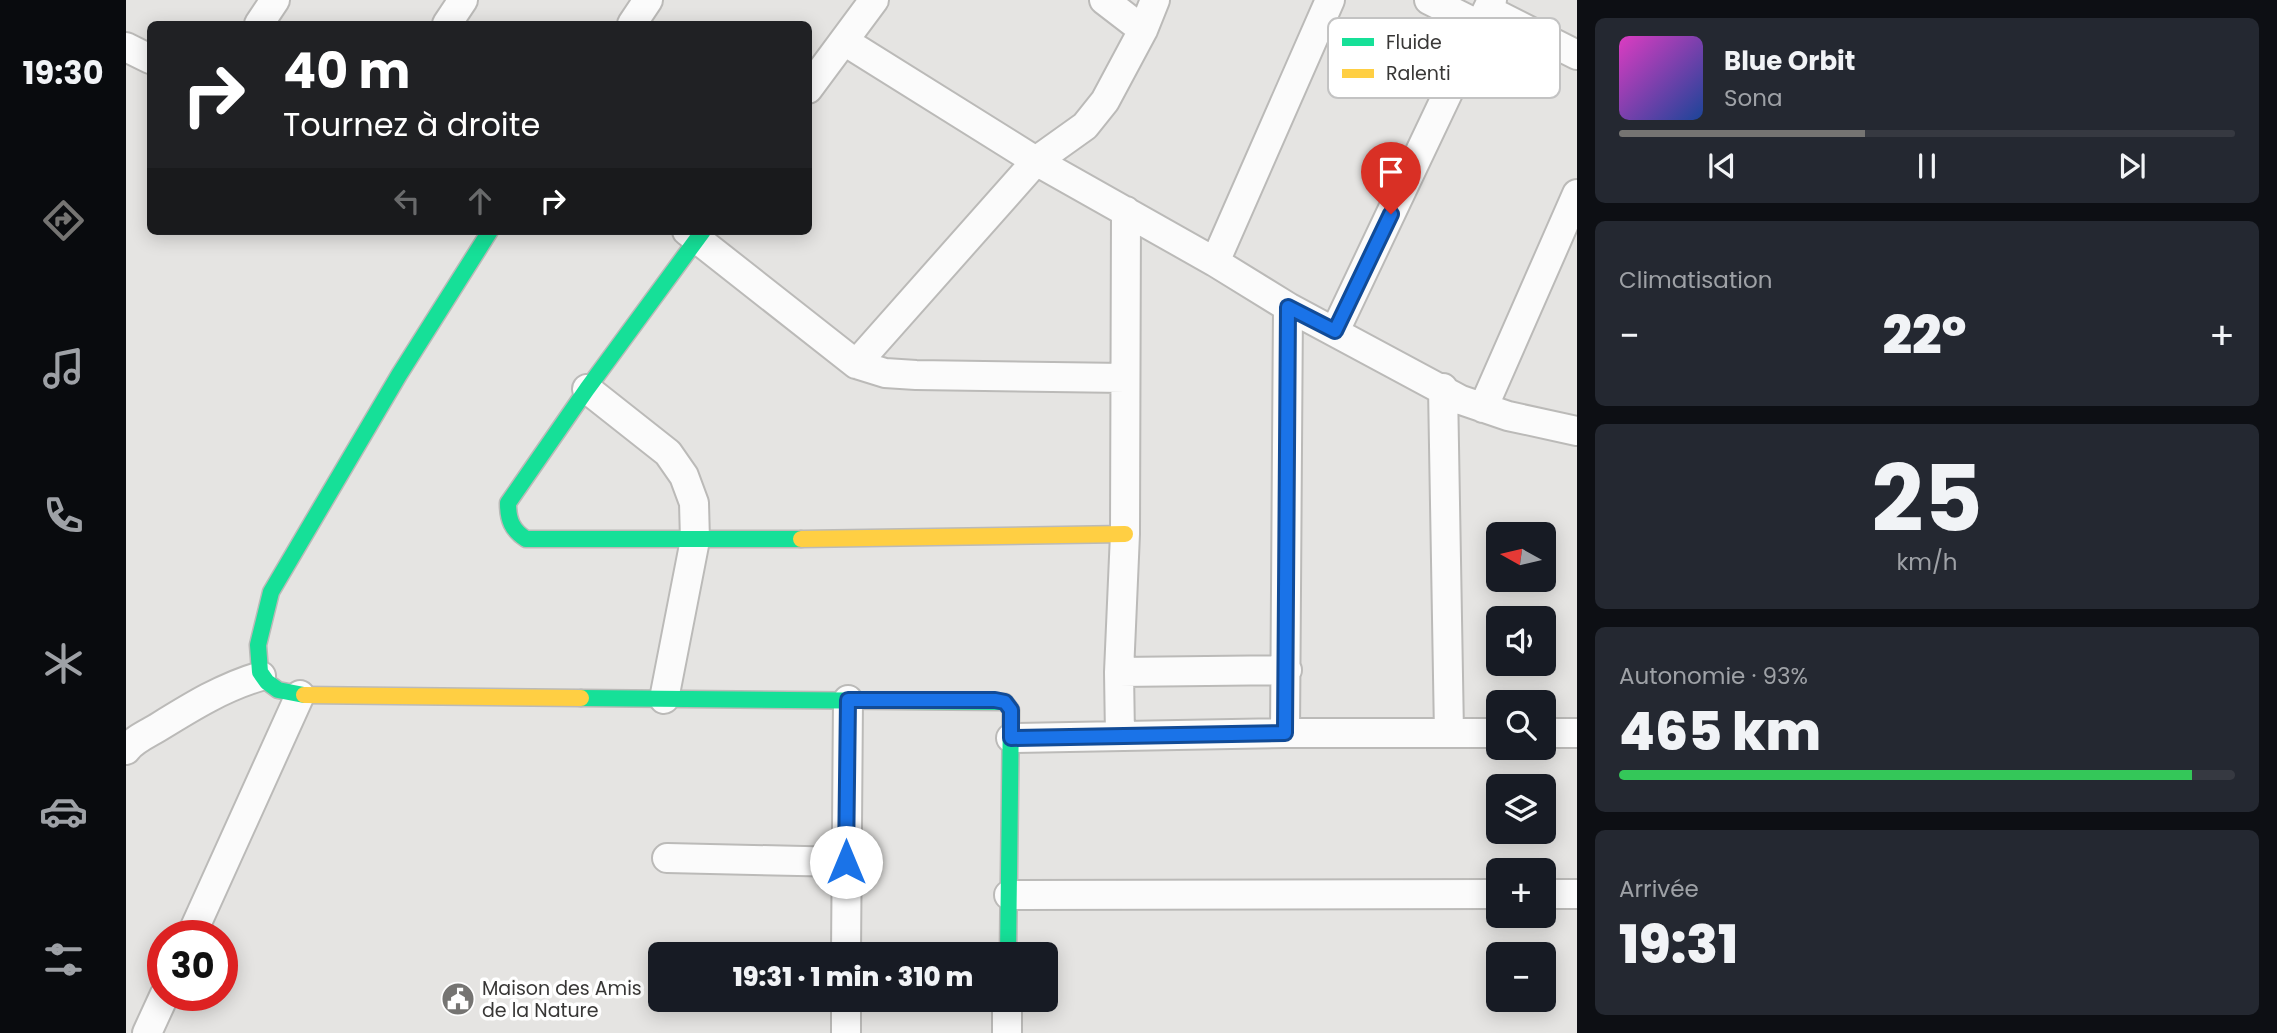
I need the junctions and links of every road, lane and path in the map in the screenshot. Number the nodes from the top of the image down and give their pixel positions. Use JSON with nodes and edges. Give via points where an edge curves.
{"nodes":[{"id":1,"x":275,"y":0,"type":"edge"},
{"id":2,"x":463,"y":0,"type":"edge"},
{"id":3,"x":648,"y":0,"type":"edge"},
{"id":4,"x":874,"y":0,"type":"edge"},
{"id":5,"x":1104,"y":0,"type":"edge"},
{"id":6,"x":1155,"y":0,"type":"edge"},
{"id":7,"x":1330,"y":0,"type":"edge"},
{"id":8,"x":1429,"y":0,"type":"edge"},
{"id":9,"x":1487,"y":12,"type":"edge"},
{"id":10,"x":261,"y":21,"type":"edge"},
{"id":11,"x":449,"y":21,"type":"edge"},
{"id":12,"x":634,"y":21,"type":"edge"},
{"id":13,"x":1143,"y":30,"type":"junction"},
{"id":14,"x":844,"y":41,"type":"junction"},
{"id":15,"x":126,"y":47,"type":"edge"},
{"id":16,"x":1560,"y":47,"type":"edge"},
{"id":17,"x":1577,"y":55,"type":"edge"},
{"id":18,"x":147,"y":58,"type":"edge"},
{"id":19,"x":812,"y":84,"type":"edge"},
{"id":20,"x":1446,"y":98,"type":"edge"},
{"id":21,"x":1036,"y":161,"type":"junction"},
{"id":22,"x":1577,"y":194,"type":"edge"},
{"id":23,"x":1126,"y":211,"type":"junction"},
{"id":24,"x":487,"y":235,"type":"edge"},
{"id":25,"x":695,"y":235,"type":"edge"},
{"id":26,"x":698,"y":235,"type":"edge"},
{"id":27,"x":1215,"y":262,"type":"junction"},
{"id":28,"x":1288,"y":307,"type":"junction"},
{"id":29,"x":1335,"y":331,"type":"junction"},
{"id":30,"x":856,"y":364,"type":"junction"},
{"id":31,"x":1125,"y":378,"type":"junction"},
{"id":32,"x":1443,"y":388,"type":"junction"},
{"id":33,"x":587,"y":389,"type":"junction"},
{"id":34,"x":1483,"y":408,"type":"junction"},
{"id":35,"x":1577,"y":431,"type":"edge"},
{"id":36,"x":1125,"y":534,"type":"junction"},
{"id":37,"x":695,"y":540,"type":"junction"},
{"id":38,"x":1286,"y":670,"type":"junction"},
{"id":39,"x":1119,"y":672,"type":"junction"},
{"id":40,"x":261,"y":676,"type":"junction"},
{"id":41,"x":300,"y":695,"type":"junction"},
{"id":42,"x":664,"y":699,"type":"junction"},
{"id":43,"x":848,"y":700,"type":"junction"},
{"id":44,"x":1285,"y":733,"type":"junction"},
{"id":45,"x":1449,"y":733,"type":"junction"},
{"id":46,"x":1486,"y":733,"type":"edge"},
{"id":47,"x":1556,"y":733,"type":"edge"},
{"id":48,"x":1577,"y":733,"type":"edge"},
{"id":49,"x":1120,"y":736,"type":"junction"},
{"id":50,"x":1011,"y":738,"type":"junction"},
{"id":51,"x":126,"y":750,"type":"edge"},
{"id":52,"x":667,"y":858,"type":"dead end"},
{"id":53,"x":846,"y":862,"type":"junction"},
{"id":54,"x":1486,"y":894,"type":"edge"},
{"id":55,"x":1556,"y":894,"type":"edge"},
{"id":56,"x":1577,"y":894,"type":"edge"},
{"id":57,"x":1009,"y":895,"type":"junction"},
{"id":58,"x":198,"y":920,"type":"edge"},
{"id":59,"x":846,"y":942,"type":"edge"},
{"id":60,"x":1008,"y":942,"type":"edge"},
{"id":61,"x":157,"y":1011,"type":"edge"},
{"id":62,"x":846,"y":1012,"type":"edge"},
{"id":63,"x":1007,"y":1012,"type":"edge"},
{"id":64,"x":147,"y":1033,"type":"edge"},
{"id":65,"x":846,"y":1033,"type":"edge"},
{"id":66,"x":1007,"y":1033,"type":"edge"}],
"edges":[{"from":1,"to":10,"type":"street"},
{"from":2,"to":11,"type":"street"},
{"from":3,"to":12,"type":"street"},
{"from":4,"to":14,"type":"street"},
{"from":5,"to":13,"type":"street"},
{"from":6,"to":13,"type":"street"},
{"from":7,"to":27,"type":"street"},
{"from":8,"to":9,"type":"street"},
{"from":13,"to":21,"type":"street","via":[[1105,101],[1085,126]]},
{"from":14,"to":19,"type":"street"},
{"from":14,"to":21,"type":"street"},
{"from":15,"to":18,"type":"street"},
{"from":16,"to":17,"type":"street"},
{"from":20,"to":29,"type":"street"},
{"from":21,"to":23,"type":"street"},
{"from":21,"to":30,"type":"street"},
{"from":22,"to":34,"type":"street"},
{"from":23,"to":27,"type":"street"},
{"from":23,"to":31,"type":"street"},
{"from":24,"to":40,"type":"street","via":[[271,592],[257,657]]},
{"from":25,"to":33,"type":"street"},
{"from":26,"to":30,"type":"street"},
{"from":27,"to":28,"type":"street"},
{"from":28,"to":29,"type":"street"},
{"from":28,"to":38,"type":"street"},
{"from":29,"to":32,"type":"street"},
{"from":30,"to":31,"type":"street","via":[[916,375]]},
{"from":31,"to":36,"type":"street"},
{"from":32,"to":34,"type":"street"},
{"from":32,"to":45,"type":"street"},
{"from":33,"to":37,"type":"street","via":[[668,453],[684,476],[694,503]]},
{"from":33,"to":37,"type":"street","via":[[508,503],[514,532],[526,539]]},
{"from":34,"to":35,"type":"street"},
{"from":36,"to":37,"type":"street"},
{"from":36,"to":39,"type":"street"},
{"from":37,"to":42,"type":"street"},
{"from":38,"to":39,"type":"street"},
{"from":38,"to":44,"type":"street"},
{"from":39,"to":49,"type":"street"},
{"from":40,"to":41,"type":"street","via":[[277,690]]},
{"from":40,"to":51,"type":"street","via":[[213,695]]},
{"from":41,"to":42,"type":"street"},
{"from":41,"to":58,"type":"street"},
{"from":42,"to":43,"type":"street"},
{"from":43,"to":50,"type":"street","via":[[1005,702],[1011,710]]},
{"from":43,"to":53,"type":"street"},
{"from":44,"to":45,"type":"street"},
{"from":44,"to":49,"type":"street"},
{"from":45,"to":46,"type":"street"},
{"from":47,"to":48,"type":"street"},
{"from":49,"to":50,"type":"street"},
{"from":50,"to":57,"type":"street"},
{"from":52,"to":53,"type":"street"},
{"from":53,"to":59,"type":"street"},
{"from":54,"to":57,"type":"street"},
{"from":55,"to":56,"type":"street"},
{"from":57,"to":60,"type":"street"},
{"from":61,"to":64,"type":"street"},
{"from":62,"to":65,"type":"street"},
{"from":63,"to":66,"type":"street"}]}
